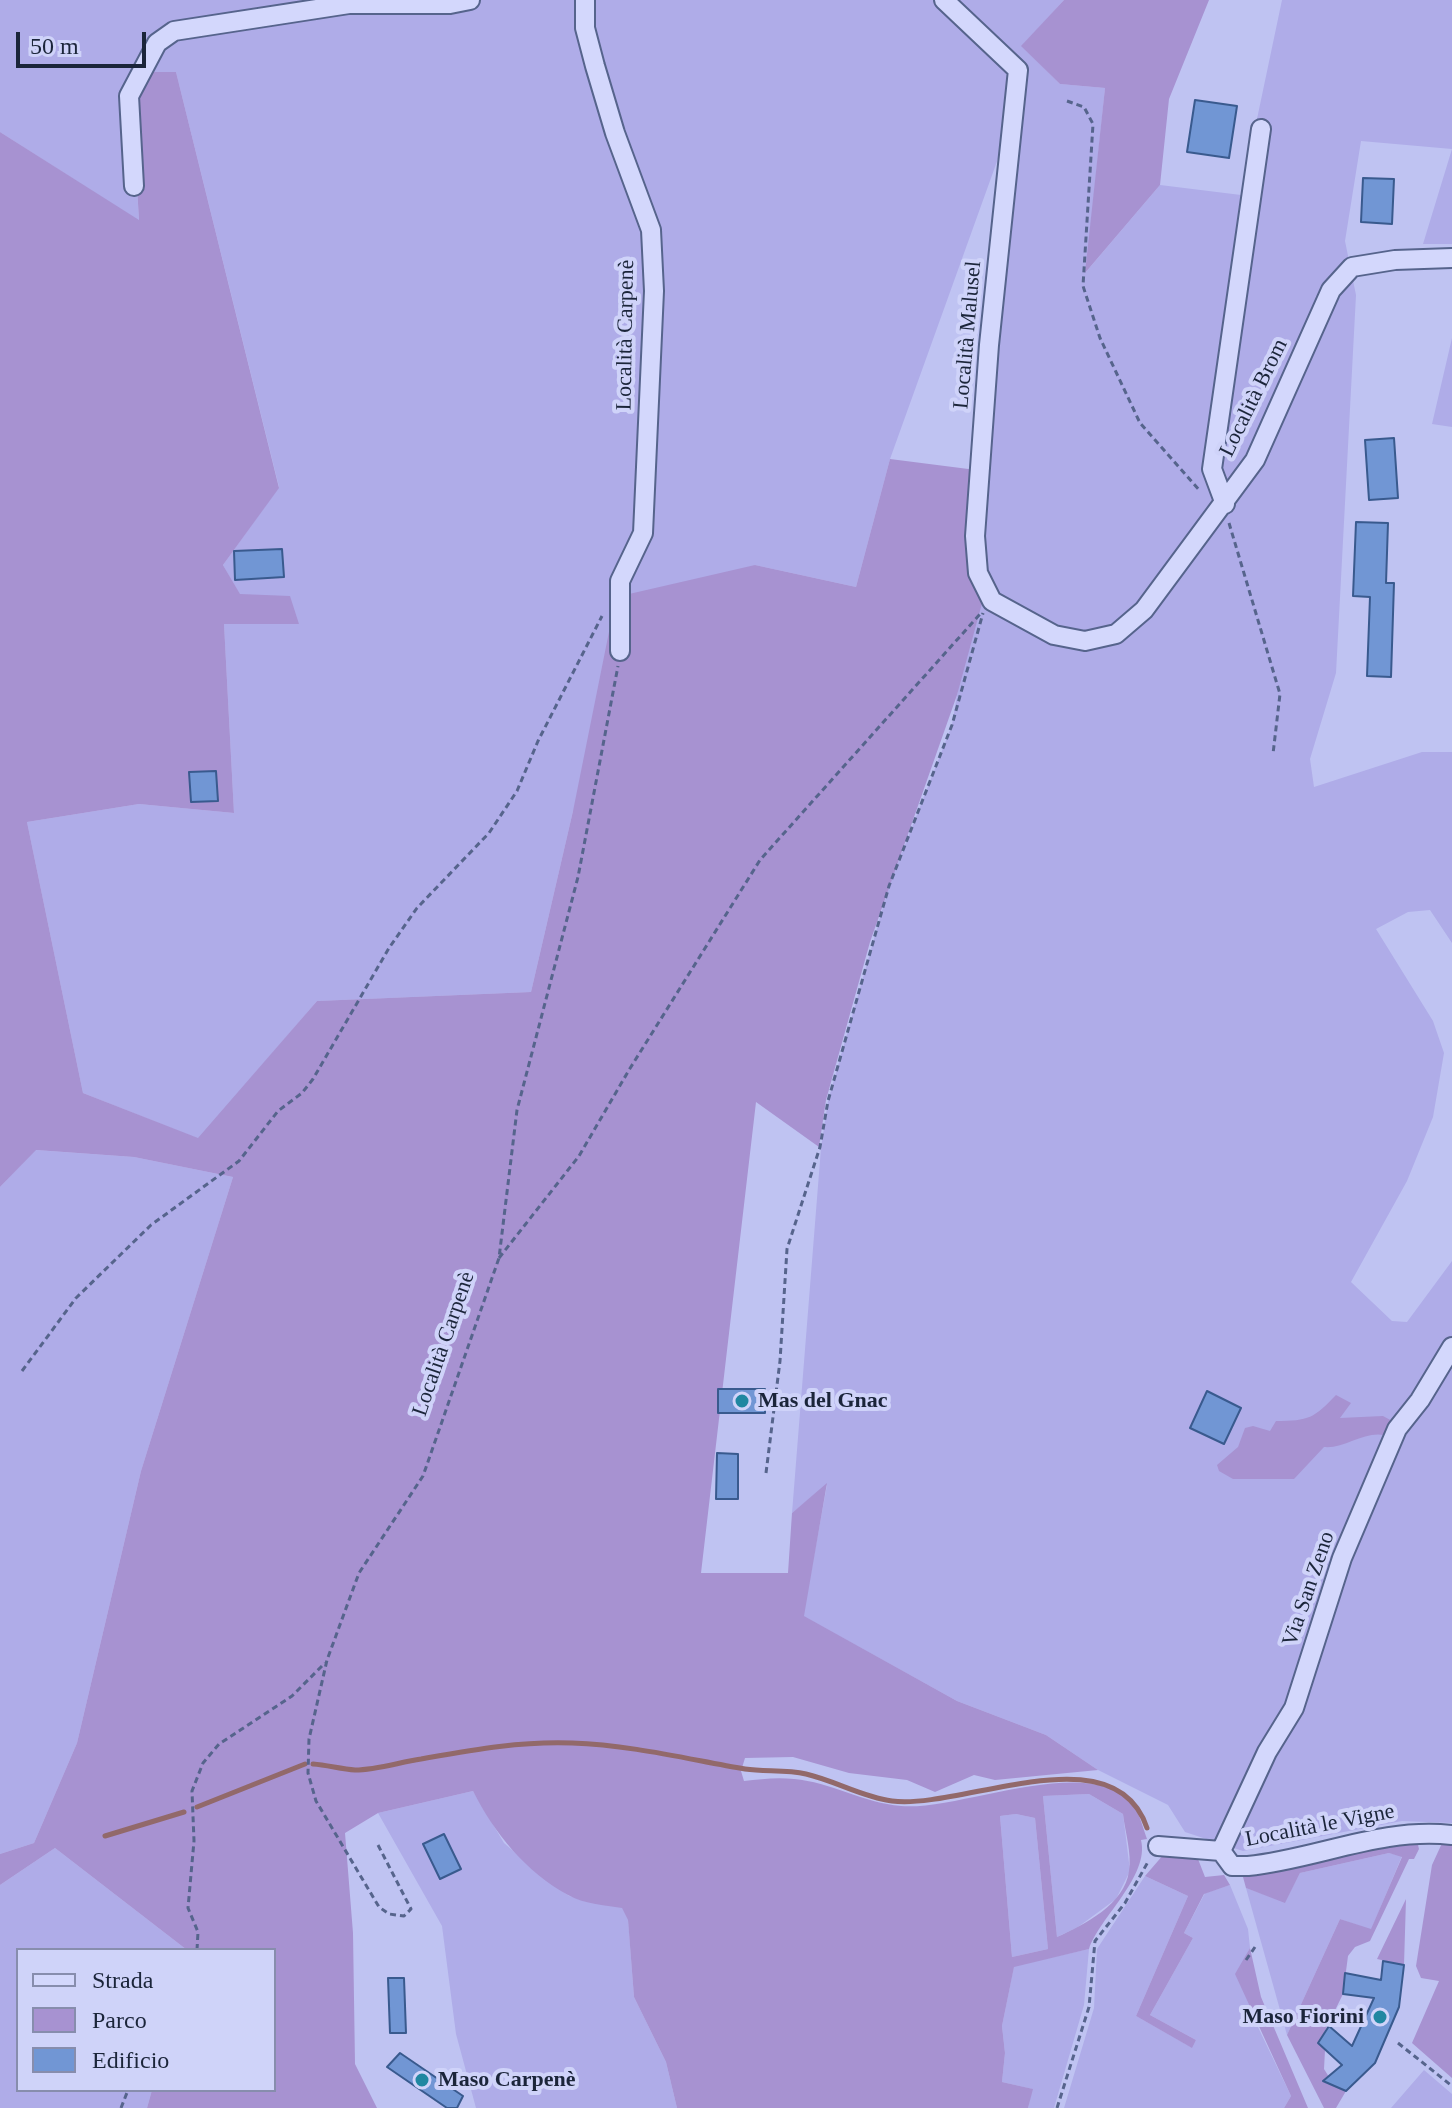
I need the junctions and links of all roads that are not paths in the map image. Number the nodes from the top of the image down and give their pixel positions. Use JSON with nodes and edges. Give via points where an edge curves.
{"nodes":[{"id":1,"x":470,"y":0,"type":"edge"},
{"id":2,"x":585,"y":0,"type":"edge"},
{"id":3,"x":944,"y":0,"type":"edge"},
{"id":4,"x":1261,"y":129,"type":"dead end"},
{"id":5,"x":134,"y":186,"type":"dead end"},
{"id":6,"x":1452,"y":258,"type":"edge"},
{"id":7,"x":1225,"y":504,"type":"junction"},
{"id":8,"x":1085,"y":641,"type":"joint"},
{"id":9,"x":620,"y":651,"type":"road end"},
{"id":10,"x":1452,"y":1347,"type":"edge"},
{"id":11,"x":1452,"y":1835,"type":"edge"},
{"id":12,"x":1158,"y":1846,"type":"road end"},
{"id":13,"x":1221,"y":1851,"type":"junction"}],
"edges":[{"from":1,"to":5,"type":"street","via":[[349,4],[174,31],[157,43],[129,96]]},
{"from":2,"to":9,"type":"street","name":"Località Carpenè","via":[[585,28],[595,66],[651,230],[654,291],[643,533],[620,581]]},
{"from":3,"to":8,"type":"street","name":"Località Malusel","via":[[1018,70],[1019,79],[989,345],[975,536],[978,573],[988,606],[1054,635]]},
{"from":4,"to":7,"type":"street","via":[[1212,469]]},
{"from":6,"to":7,"type":"street","name":"Località Brom","via":[[1352,267],[1331,290],[1255,460]]},
{"from":7,"to":8,"type":"street","name":"Località Brom","via":[[1144,610],[1116,634]]},
{"from":10,"to":13,"type":"street","name":"Via San Zeno","via":[[1397,1429],[1342,1558],[1294,1708],[1267,1752]]},
{"from":11,"to":13,"type":"street","name":"Località le Vigne","via":[[1397,1834],[1248,1866],[1232,1866]]},
{"from":12,"to":13,"type":"street","name":"Località le Vigne"}]}
